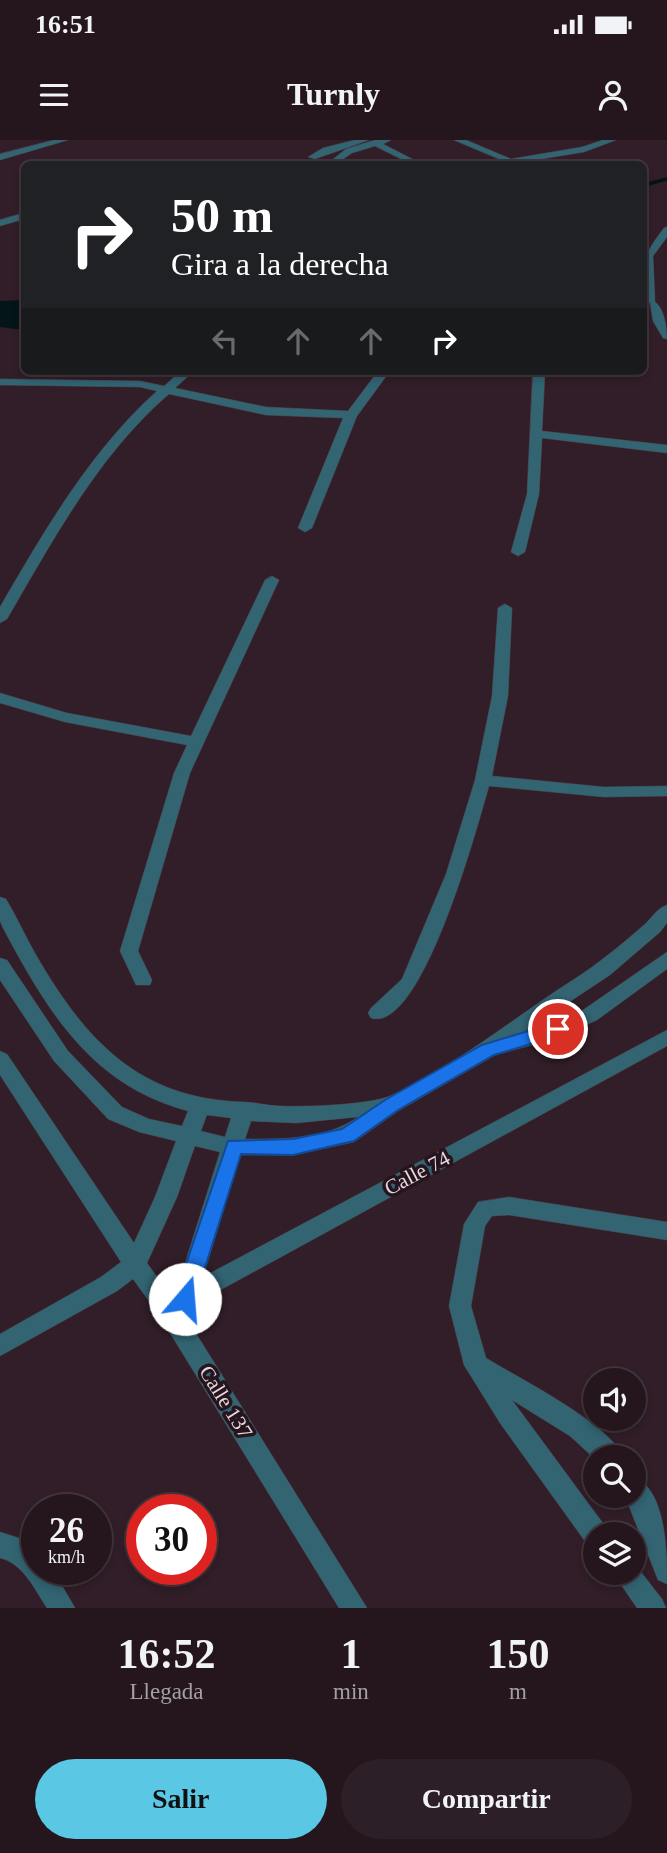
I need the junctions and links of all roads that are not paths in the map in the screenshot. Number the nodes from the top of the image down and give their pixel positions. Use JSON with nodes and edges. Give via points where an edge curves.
{"nodes":[{"id":1,"x":64,"y":140,"type":"edge"},
{"id":2,"x":69,"y":140,"type":"edge"},
{"id":3,"x":365,"y":140,"type":"edge"},
{"id":4,"x":387,"y":140,"type":"edge"},
{"id":5,"x":458,"y":140,"type":"edge"},
{"id":6,"x":612,"y":140,"type":"edge"},
{"id":7,"x":375,"y":143,"type":"junction"},
{"id":8,"x":50,"y":145,"type":"junction"},
{"id":9,"x":0,"y":157,"type":"edge"},
{"id":10,"x":312,"y":158,"type":"junction"},
{"id":11,"x":307,"y":161,"type":"edge"},
{"id":12,"x":331,"y":161,"type":"edge"},
{"id":13,"x":338,"y":161,"type":"edge"},
{"id":14,"x":410,"y":161,"type":"edge"},
{"id":15,"x":508,"y":161,"type":"edge"},
{"id":16,"x":516,"y":161,"type":"edge"},
{"id":17,"x":21,"y":217,"type":"edge"},
{"id":18,"x":0,"y":223,"type":"edge"},
{"id":19,"x":667,"y":230,"type":"edge"},
{"id":20,"x":647,"y":268,"type":"edge"},
{"id":21,"x":667,"y":299,"type":"edge"},
{"id":22,"x":649,"y":302,"type":"edge"},
{"id":23,"x":647,"y":322,"type":"edge"},
{"id":24,"x":667,"y":336,"type":"edge"},
{"id":25,"x":183,"y":375,"type":"edge"},
{"id":26,"x":381,"y":375,"type":"edge"},
{"id":27,"x":539,"y":375,"type":"edge"},
{"id":28,"x":0,"y":382,"type":"edge"},
{"id":29,"x":163,"y":391,"type":"junction"},
{"id":30,"x":351,"y":415,"type":"junction"},
{"id":31,"x":537,"y":434,"type":"junction"},
{"id":32,"x":667,"y":449,"type":"edge"},
{"id":33,"x":305,"y":528,"type":"dead end"},
{"id":34,"x":518,"y":552,"type":"dead end"},
{"id":35,"x":272,"y":580,"type":"dead end"},
{"id":36,"x":505,"y":608,"type":"dead end"},
{"id":37,"x":0,"y":619,"type":"edge"},
{"id":38,"x":0,"y":698,"type":"edge"},
{"id":39,"x":196,"y":742,"type":"junction"},
{"id":40,"x":483,"y":780,"type":"junction"},
{"id":41,"x":667,"y":791,"type":"edge"},
{"id":42,"x":0,"y":903,"type":"edge"},
{"id":43,"x":667,"y":911,"type":"edge"},
{"id":44,"x":667,"y":959,"type":"edge"},
{"id":45,"x":0,"y":965,"type":"edge"},
{"id":46,"x":143,"y":980,"type":"dead end"},
{"id":47,"x":378,"y":1013,"type":"dead end"},
{"id":48,"x":667,"y":1038,"type":"edge"},
{"id":49,"x":488,"y":1050,"type":"junction"},
{"id":50,"x":0,"y":1059,"type":"edge"},
{"id":51,"x":200,"y":1105,"type":"junction"},
{"id":52,"x":391,"y":1105,"type":"junction"},
{"id":53,"x":244,"y":1110,"type":"junction"},
{"id":54,"x":188,"y":1137,"type":"junction"},
{"id":55,"x":234,"y":1147,"type":"junction"},
{"id":56,"x":667,"y":1231,"type":"edge"},
{"id":57,"x":135,"y":1264,"type":"junction"},
{"id":58,"x":176,"y":1304,"type":"junction"},
{"id":59,"x":0,"y":1346,"type":"edge"},
{"id":60,"x":476,"y":1365,"type":"junction"},
{"id":61,"x":598,"y":1445,"type":"edge"},
{"id":62,"x":644,"y":1508,"type":"edge"},
{"id":63,"x":586,"y":1522,"type":"edge"},
{"id":64,"x":0,"y":1545,"type":"edge"},
{"id":65,"x":21,"y":1555,"type":"edge"},
{"id":66,"x":667,"y":1571,"type":"edge"},
{"id":67,"x":47,"y":1585,"type":"edge"},
{"id":68,"x":635,"y":1585,"type":"edge"},
{"id":69,"x":62,"y":1608,"type":"edge"},
{"id":70,"x":354,"y":1608,"type":"edge"},
{"id":71,"x":653,"y":1608,"type":"edge"}],
"edges":[{"from":1,"to":8,"type":"street"},
{"from":2,"to":8,"type":"street"},
{"from":3,"to":10,"type":"street"},
{"from":4,"to":7,"type":"street"},
{"from":5,"to":15,"type":"street"},
{"from":6,"to":16,"type":"street"},
{"from":7,"to":13,"type":"street","via":[[349,151]]},
{"from":7,"to":14,"type":"street"},
{"from":8,"to":9,"type":"street"},
{"from":10,"to":11,"type":"street"},
{"from":10,"to":12,"type":"street"},
{"from":17,"to":18,"type":"street"},
{"from":19,"to":20,"type":"street","via":[[648,256]]},
{"from":21,"to":22,"type":"street"},
{"from":22,"to":24,"type":"street"},
{"from":23,"to":24,"type":"street"},
{"from":25,"to":29,"type":"street"},
{"from":26,"to":30,"type":"street"},
{"from":27,"to":31,"type":"street"},
{"from":28,"to":29,"type":"street","via":[[118,382]]},
{"from":29,"to":30,"type":"street","via":[[266,411]]},
{"from":29,"to":37,"type":"street","via":[[94,467]]},
{"from":30,"to":33,"type":"street"},
{"from":31,"to":32,"type":"street"},
{"from":31,"to":34,"type":"street","via":[[533,494]]},
{"from":35,"to":39,"type":"street"},
{"from":36,"to":40,"type":"street","via":[[500,696]]},
{"from":38,"to":39,"type":"street","via":[[65,717]]},
{"from":39,"to":46,"type":"street","via":[[182,773],[129,951]]},
{"from":40,"to":41,"type":"street","via":[[604,792]]},
{"from":40,"to":47,"type":"street","via":[[454,874],[410,982]]},
{"from":42,"to":51,"type":"street","via":[[54,1002],[97,1050],[149,1090]]},
{"from":43,"to":49,"type":"street","via":[[603,970]]},
{"from":44,"to":49,"type":"street","via":[[577,1021]]},
{"from":45,"to":54,"type":"street","via":[[61,1055],[115,1112]]},
{"from":48,"to":58,"type":"street","name":"Calle 74"},
{"from":49,"to":52,"type":"street"},
{"from":50,"to":57,"type":"street","name":"Calle 137"},
{"from":51,"to":53,"type":"street"},
{"from":51,"to":54,"type":"street"},
{"from":52,"to":53,"type":"street","via":[[312,1114]]},
{"from":52,"to":55,"type":"street","via":[[347,1136],[293,1147]]},
{"from":53,"to":55,"type":"street"},
{"from":54,"to":55,"type":"street"},
{"from":54,"to":57,"type":"street"},
{"from":55,"to":58,"type":"street"},
{"from":56,"to":60,"type":"street","via":[[509,1206],[486,1208],[475,1224],[460,1306]]},
{"from":57,"to":58,"type":"street","name":"Calle 137"},
{"from":57,"to":59,"type":"street","via":[[109,1284]]},
{"from":58,"to":70,"type":"street","name":"Calle 137"},
{"from":60,"to":61,"type":"street","via":[[579,1428]]},
{"from":60,"to":63,"type":"street"},
{"from":62,"to":66,"type":"street"},
{"from":64,"to":65,"type":"street"},
{"from":67,"to":69,"type":"street"},
{"from":68,"to":71,"type":"street"}]}
